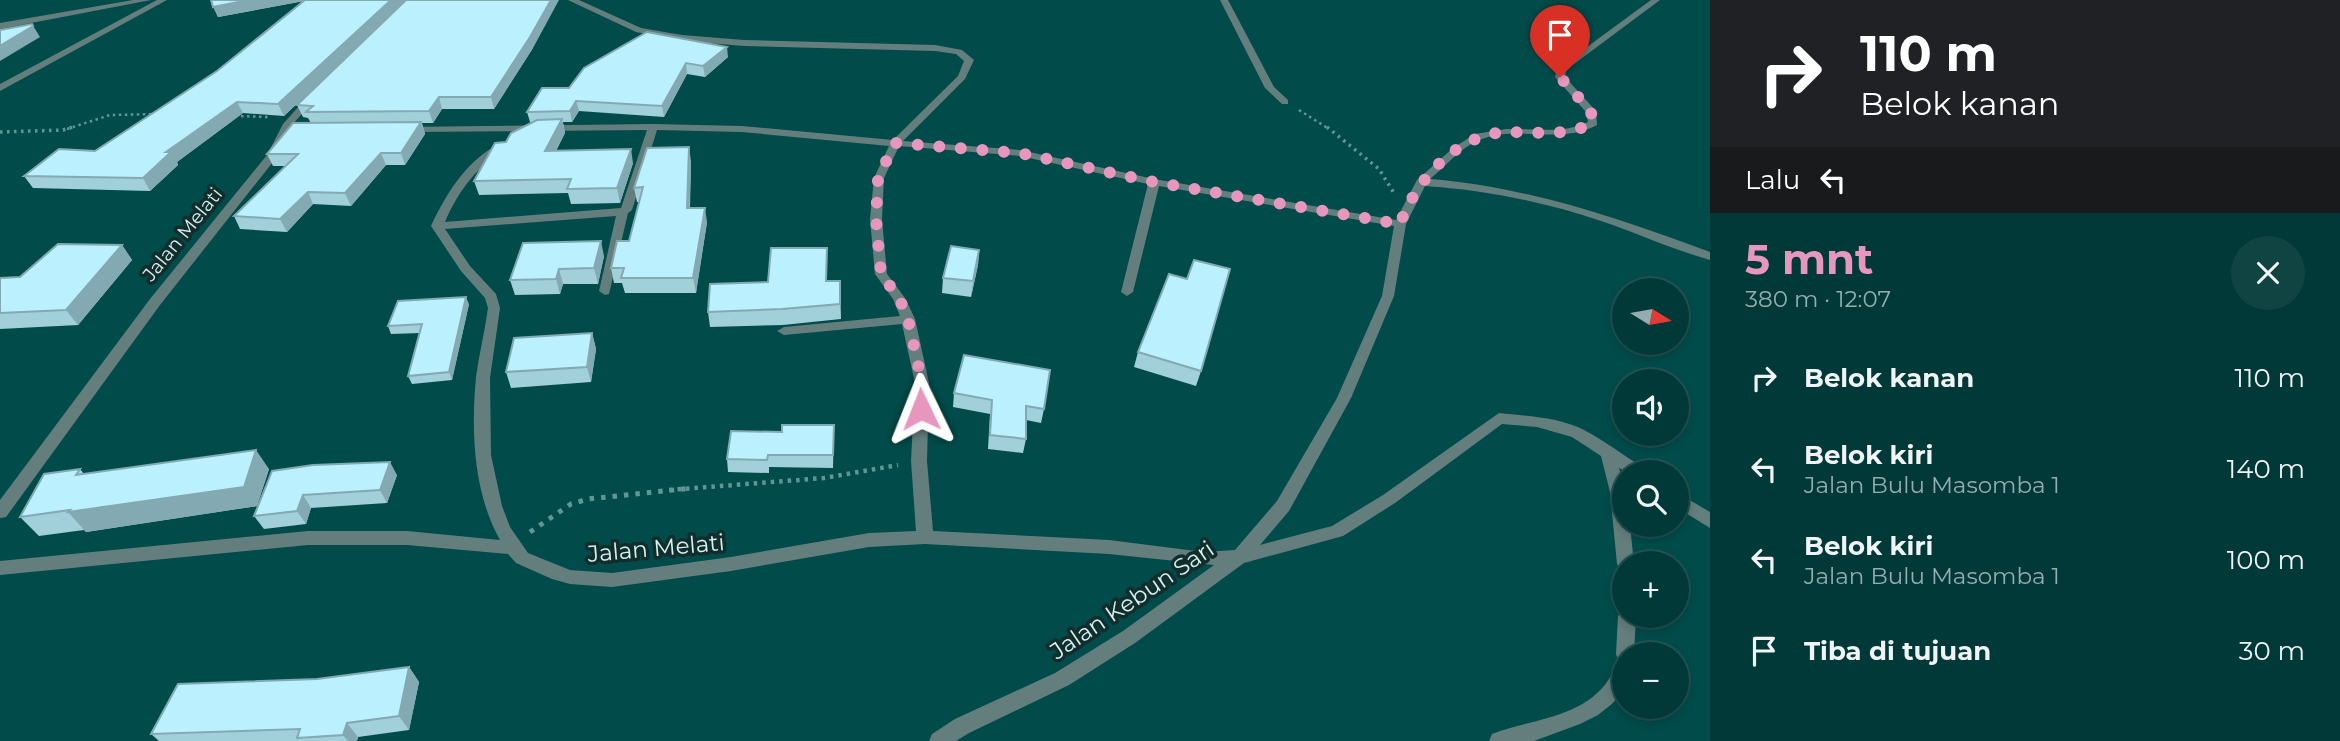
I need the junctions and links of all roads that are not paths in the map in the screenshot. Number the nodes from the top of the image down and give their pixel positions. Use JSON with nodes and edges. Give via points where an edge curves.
{"nodes":[{"id":1,"x":147,"y":0,"type":"edge"},
{"id":2,"x":163,"y":0,"type":"edge"},
{"id":3,"x":572,"y":0,"type":"edge"},
{"id":4,"x":1224,"y":0,"type":"edge"},
{"id":5,"x":1656,"y":0,"type":"edge"},
{"id":6,"x":0,"y":26,"type":"edge"},
{"id":7,"x":0,"y":88,"type":"edge"},
{"id":8,"x":320,"y":89,"type":"edge"},
{"id":9,"x":1285,"y":102,"type":"road end"},
{"id":10,"x":653,"y":127,"type":"junction"},
{"id":11,"x":542,"y":128,"type":"junction"},
{"id":12,"x":395,"y":129,"type":"edge"},
{"id":13,"x":282,"y":130,"type":"junction"},
{"id":14,"x":306,"y":130,"type":"edge"},
{"id":15,"x":895,"y":143,"type":"junction"},
{"id":16,"x":1154,"y":182,"type":"junction"},
{"id":17,"x":1420,"y":182,"type":"junction"},
{"id":18,"x":623,"y":211,"type":"junction"},
{"id":19,"x":1403,"y":218,"type":"junction"},
{"id":20,"x":437,"y":226,"type":"junction"},
{"id":21,"x":1710,"y":256,"type":"edge"},
{"id":22,"x":605,"y":291,"type":"dead end"},
{"id":23,"x":1127,"y":292,"type":"dead end"},
{"id":24,"x":908,"y":319,"type":"junction"},
{"id":25,"x":784,"y":331,"type":"dead end"},
{"id":26,"x":1607,"y":450,"type":"junction"},
{"id":27,"x":1621,"y":460,"type":"edge"},
{"id":28,"x":1689,"y":507,"type":"edge"},
{"id":29,"x":0,"y":512,"type":"edge"},
{"id":30,"x":1710,"y":521,"type":"edge"},
{"id":31,"x":925,"y":537,"type":"junction"},
{"id":32,"x":513,"y":548,"type":"junction"},
{"id":33,"x":1625,"y":551,"type":"edge"},
{"id":34,"x":1239,"y":557,"type":"junction"},
{"id":35,"x":0,"y":568,"type":"edge"},
{"id":36,"x":1612,"y":691,"type":"edge"},
{"id":37,"x":939,"y":741,"type":"edge"},
{"id":38,"x":1499,"y":741,"type":"edge"}],
"edges":[{"from":1,"to":6,"type":"street"},
{"from":2,"to":7,"type":"street"},
{"from":3,"to":15,"type":"street","via":[[639,30],[682,38],[959,52],[969,60],[962,77]]},
{"from":4,"to":9,"type":"street","via":[[1270,88]]},
{"from":5,"to":17,"type":"street","via":[[1562,68],[1560,77],[1591,111],[1592,123],[1560,133],[1479,136]]},
{"from":8,"to":13,"type":"street","name":"Jalan Melati"},
{"from":10,"to":11,"type":"street"},
{"from":10,"to":15,"type":"street","via":[[743,129]]},
{"from":10,"to":18,"type":"street","via":[[628,208]]},
{"from":11,"to":12,"type":"street"},
{"from":11,"to":20,"type":"street","via":[[495,149],[480,161],[444,208]]},
{"from":13,"to":14,"type":"street"},
{"from":13,"to":29,"type":"street","name":"Jalan Melati","via":[[272,156],[155,302]]},
{"from":15,"to":16,"type":"street","via":[[1020,153]]},
{"from":15,"to":24,"type":"street","via":[[878,178],[876,219],[881,274]]},
{"from":16,"to":19,"type":"street"},
{"from":16,"to":23,"type":"street"},
{"from":17,"to":19,"type":"street"},
{"from":17,"to":21,"type":"street","via":[[1520,194]]},
{"from":18,"to":20,"type":"street"},
{"from":18,"to":22,"type":"street"},
{"from":19,"to":34,"type":"street","via":[[1388,296],[1344,398],[1283,506]]},
{"from":20,"to":32,"type":"street","via":[[494,308],[483,393],[483,435],[493,502],[501,531]]},
{"from":24,"to":25,"type":"street"},
{"from":24,"to":31,"type":"street","via":[[922,383],[919,461]]},
{"from":26,"to":27,"type":"street"},
{"from":26,"to":33,"type":"street","via":[[1618,492]]},
{"from":26,"to":34,"type":"street","via":[[1577,433],[1499,418],[1389,499],[1337,531]]},
{"from":28,"to":30,"type":"street"},
{"from":31,"to":32,"type":"street","name":"Jalan Melati","via":[[869,540],[612,580],[570,578],[522,558]]},
{"from":31,"to":34,"type":"street","name":"Jalan Melati","via":[[1109,547],[1186,558]]},
{"from":32,"to":35,"type":"street","name":"Jalan Melati","via":[[407,538],[308,538]]},
{"from":34,"to":37,"type":"street","name":"Jalan Kebun Sari","via":[[1062,679]]},
{"from":36,"to":38,"type":"street","via":[[1585,712]]}]}
